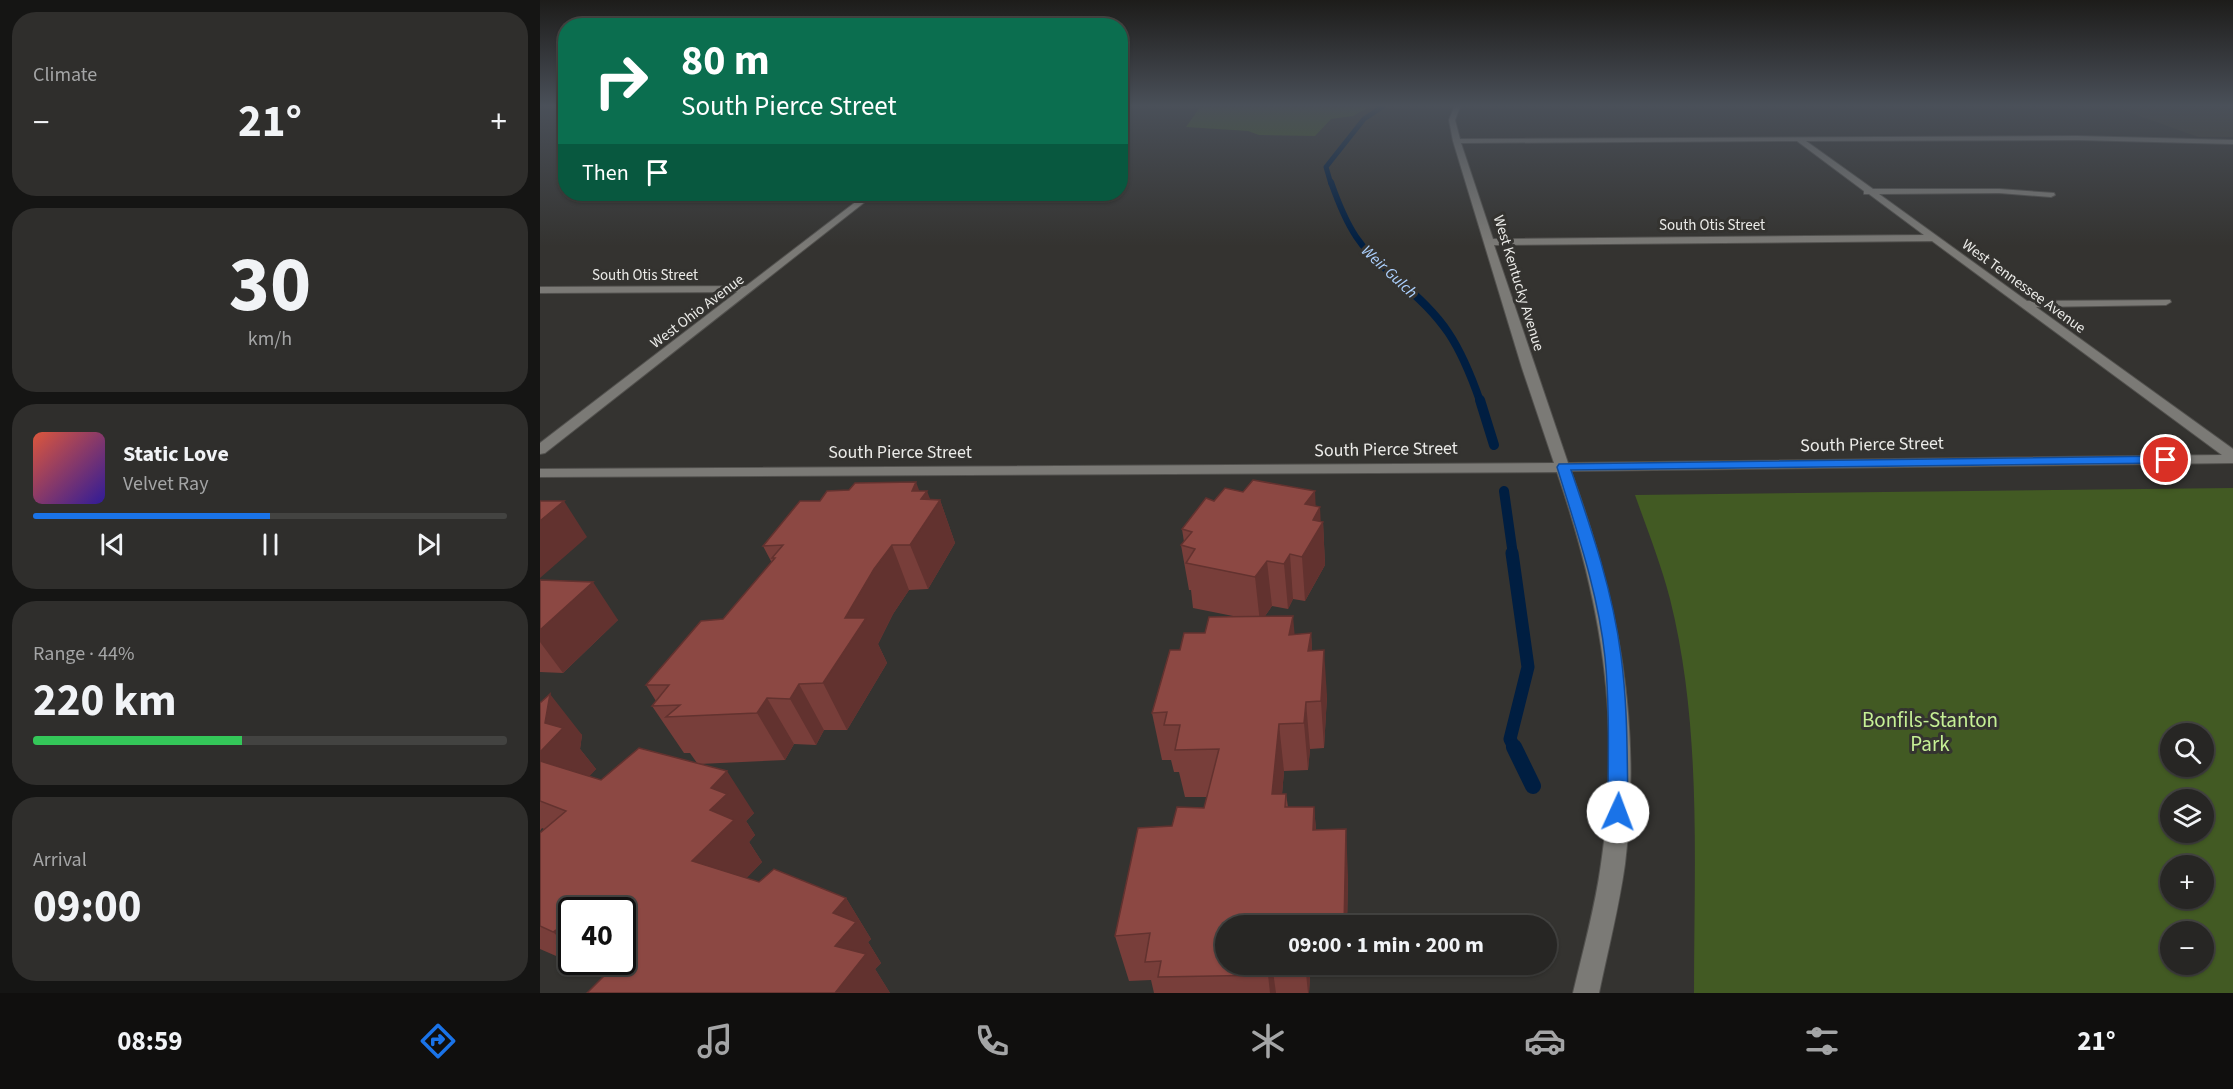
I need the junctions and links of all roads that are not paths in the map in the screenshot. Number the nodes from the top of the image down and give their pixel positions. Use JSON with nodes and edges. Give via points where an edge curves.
{"nodes":[{"id":1,"x":1461,"y":153,"type":"edge"},
{"id":2,"x":1816,"y":153,"type":"edge"},
{"id":3,"x":1867,"y":192,"type":"junction"},
{"id":4,"x":2051,"y":195,"type":"dead end"},
{"id":5,"x":862,"y":201,"type":"edge"},
{"id":6,"x":1934,"y":238,"type":"junction"},
{"id":7,"x":1490,"y":242,"type":"junction"},
{"id":8,"x":750,"y":289,"type":"junction"},
{"id":9,"x":540,"y":290,"type":"edge"},
{"id":10,"x":2166,"y":302,"type":"dead end"},
{"id":11,"x":2024,"y":304,"type":"junction"},
{"id":12,"x":540,"y":450,"type":"edge"},
{"id":13,"x":2233,"y":457,"type":"edge"},
{"id":14,"x":1563,"y":467,"type":"junction"},
{"id":15,"x":540,"y":473,"type":"edge"},
{"id":16,"x":1586,"y":993,"type":"edge"}],
"edges":[{"from":1,"to":7,"type":"street","name":"West Kentucky Avenue"},
{"from":2,"to":3,"type":"street","name":"West Tennessee Avenue"},
{"from":3,"to":4,"type":"street","via":[[1999,191]]},
{"from":3,"to":6,"type":"street","name":"West Tennessee Avenue"},
{"from":5,"to":8,"type":"street","name":"West Ohio Avenue"},
{"from":6,"to":7,"type":"street","name":"South Otis Street"},
{"from":6,"to":11,"type":"street","name":"West Tennessee Avenue"},
{"from":7,"to":14,"type":"street","name":"West Kentucky Avenue"},
{"from":8,"to":9,"type":"street","name":"South Otis Street"},
{"from":8,"to":12,"type":"street","name":"West Ohio Avenue"},
{"from":10,"to":11,"type":"street"},
{"from":11,"to":13,"type":"street","name":"West Tennessee Avenue"},
{"from":13,"to":14,"type":"street","name":"South Pierce Street"},
{"from":14,"to":15,"type":"street","name":"South Pierce Street"},
{"from":14,"to":16,"type":"street","name":"West Kentucky Avenue","via":[[1606,610],[1617,705],[1619,795],[1615,847]]}]}
